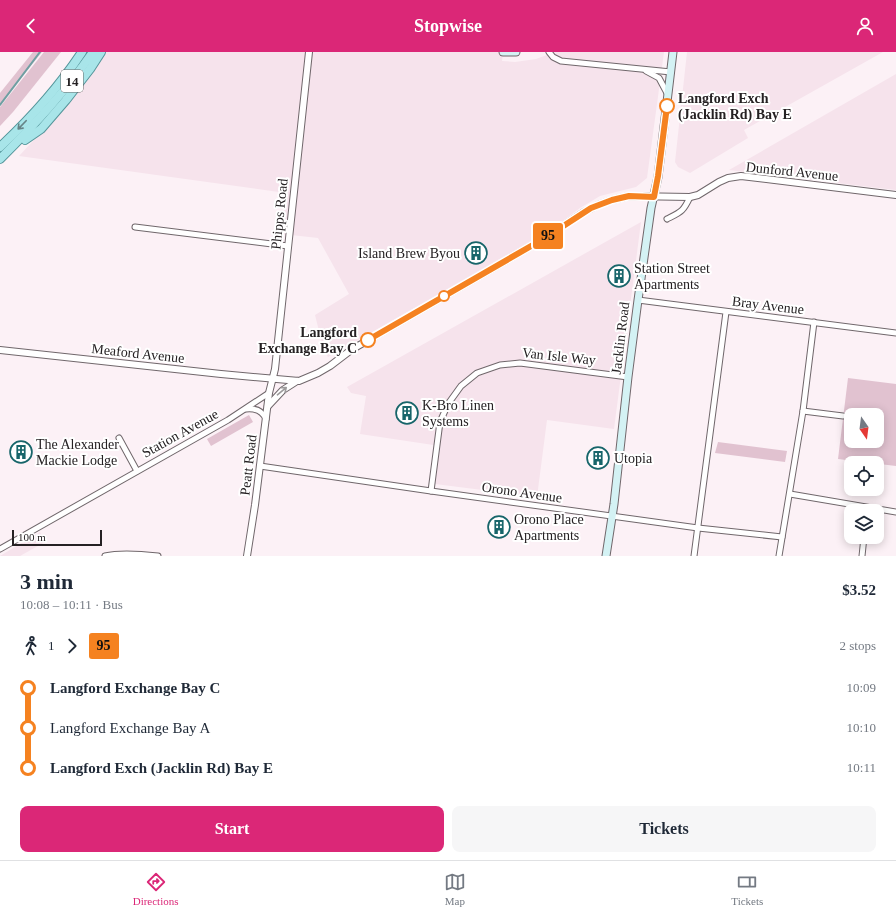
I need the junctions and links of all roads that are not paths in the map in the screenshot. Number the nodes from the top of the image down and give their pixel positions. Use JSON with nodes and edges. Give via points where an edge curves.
{"nodes":[{"id":1,"x":82,"y":52,"type":"edge"},
{"id":2,"x":93,"y":52,"type":"edge"},
{"id":3,"x":101,"y":52,"type":"edge"},
{"id":4,"x":309,"y":52,"type":"edge"},
{"id":5,"x":503,"y":52,"type":"edge"},
{"id":6,"x":516,"y":52,"type":"edge"},
{"id":7,"x":550,"y":52,"type":"edge"},
{"id":8,"x":673,"y":52,"type":"edge"},
{"id":9,"x":646,"y":70,"type":"junction"},
{"id":10,"x":671,"y":72,"type":"junction"},
{"id":11,"x":668,"y":95,"type":"junction"},
{"id":12,"x":0,"y":147,"type":"edge"},
{"id":13,"x":9,"y":150,"type":"junction"},
{"id":14,"x":0,"y":159,"type":"edge"},
{"id":15,"x":896,"y":195,"type":"edge"},
{"id":16,"x":654,"y":197,"type":"junction"},
{"id":17,"x":690,"y":197,"type":"junction"},
{"id":18,"x":667,"y":219,"type":"dead end"},
{"id":19,"x":135,"y":227,"type":"dead end"},
{"id":20,"x":288,"y":246,"type":"junction"},
{"id":21,"x":638,"y":300,"type":"junction"},
{"id":22,"x":726,"y":312,"type":"junction"},
{"id":23,"x":814,"y":322,"type":"junction"},
{"id":24,"x":896,"y":333,"type":"edge"},
{"id":25,"x":0,"y":350,"type":"edge"},
{"id":26,"x":628,"y":377,"type":"junction"},
{"id":27,"x":273,"y":378,"type":"junction"},
{"id":28,"x":299,"y":381,"type":"junction"},
{"id":29,"x":269,"y":393,"type":"junction"},
{"id":30,"x":268,"y":406,"type":"junction"},
{"id":31,"x":246,"y":409,"type":"junction"},
{"id":32,"x":802,"y":411,"type":"junction"},
{"id":33,"x":843,"y":416,"type":"dead end"},
{"id":34,"x":266,"y":419,"type":"junction"},
{"id":35,"x":119,"y":438,"type":"dead end"},
{"id":36,"x":260,"y":466,"type":"junction"},
{"id":37,"x":137,"y":471,"type":"junction"},
{"id":38,"x":431,"y":491,"type":"junction"},
{"id":39,"x":790,"y":494,"type":"junction"},
{"id":40,"x":844,"y":505,"type":"edge"},
{"id":41,"x":884,"y":511,"type":"edge"},
{"id":42,"x":896,"y":512,"type":"edge"},
{"id":43,"x":612,"y":516,"type":"junction"},
{"id":44,"x":698,"y":528,"type":"junction"},
{"id":45,"x":782,"y":537,"type":"junction"},
{"id":46,"x":863,"y":544,"type":"edge"},
{"id":47,"x":0,"y":549,"type":"edge"},
{"id":48,"x":105,"y":556,"type":"edge"},
{"id":49,"x":158,"y":556,"type":"edge"},
{"id":50,"x":247,"y":556,"type":"edge"},
{"id":51,"x":606,"y":556,"type":"edge"},
{"id":52,"x":694,"y":556,"type":"edge"},
{"id":53,"x":779,"y":556,"type":"edge"},
{"id":54,"x":862,"y":556,"type":"edge"}],
"edges":[{"from":1,"to":12,"type":"main road","number":"14","one_way":true,"via":[[34,112]]},
{"from":2,"to":13,"type":"main road","number":"14","via":[[50,108]]},
{"from":3,"to":13,"type":"main road","via":[[41,129]]},
{"from":4,"to":20,"type":"street","name":"Phipps Road"},
{"from":5,"to":6,"type":"main road"},
{"from":7,"to":9,"type":"street","via":[[561,60]]},
{"from":8,"to":10,"type":"main road","name":"Jacklin Road"},
{"from":9,"to":10,"type":"street"},
{"from":9,"to":11,"type":"street","via":[[659,78]]},
{"from":10,"to":11,"type":"main road","name":"Jacklin Road"},
{"from":11,"to":16,"type":"main road","name":"Jacklin Road"},
{"from":13,"to":14,"type":"main road","number":"14"},
{"from":15,"to":17,"type":"street","name":"Dunford Avenue","via":[[741,176],[728,178],[703,193]]},
{"from":16,"to":17,"type":"street","name":"Dunford Avenue"},
{"from":16,"to":21,"type":"main road","name":"Jacklin Road"},
{"from":16,"to":28,"type":"street","via":[[629,196],[591,208],[545,238],[351,350],[324,370]]},
{"from":17,"to":18,"type":"street","via":[[685,209]]},
{"from":19,"to":20,"type":"street"},
{"from":20,"to":27,"type":"street","name":"Phipps Road"},
{"from":21,"to":22,"type":"street","name":"Bray Avenue"},
{"from":21,"to":26,"type":"main road","name":"Jacklin Road"},
{"from":22,"to":23,"type":"street","name":"Bray Avenue"},
{"from":22,"to":44,"type":"street"},
{"from":23,"to":24,"type":"street","name":"Bray Avenue"},
{"from":23,"to":32,"type":"street"},
{"from":25,"to":27,"type":"street","name":"Meaford Avenue"},
{"from":26,"to":38,"type":"street","name":"Van Isle Way","via":[[520,363],[500,364],[477,374],[461,386],[448,404],[440,422]]},
{"from":26,"to":43,"type":"main road","name":"Jacklin Road"},
{"from":27,"to":28,"type":"street"},
{"from":27,"to":29,"type":"street","name":"Peatt Road"},
{"from":30,"to":28,"type":"street","one_way":true,"via":[[283,390]]},
{"from":29,"to":30,"type":"street","name":"Peatt Road"},
{"from":29,"to":31,"type":"street","name":"Station Avenue"},
{"from":30,"to":34,"type":"street","name":"Peatt Road"},
{"from":31,"to":34,"type":"street","via":[[256,409],[264,414]]},
{"from":31,"to":37,"type":"street","name":"Station Avenue"},
{"from":32,"to":33,"type":"street"},
{"from":32,"to":39,"type":"street"},
{"from":34,"to":36,"type":"street","name":"Peatt Road"},
{"from":35,"to":37,"type":"street"},
{"from":36,"to":38,"type":"street","name":"Orono Avenue"},
{"from":36,"to":50,"type":"street","name":"Peatt Road"},
{"from":37,"to":47,"type":"street","name":"Station Avenue"},
{"from":38,"to":43,"type":"street","name":"Orono Avenue"},
{"from":39,"to":40,"type":"street"},
{"from":39,"to":45,"type":"street"},
{"from":41,"to":42,"type":"street"},
{"from":43,"to":44,"type":"street","name":"Orono Avenue"},
{"from":43,"to":51,"type":"main road","name":"Jacklin Road"},
{"from":44,"to":45,"type":"street","name":"Orono Avenue"},
{"from":44,"to":52,"type":"street"},
{"from":45,"to":53,"type":"street"},
{"from":46,"to":54,"type":"street"},
{"from":48,"to":49,"type":"street"}]}
